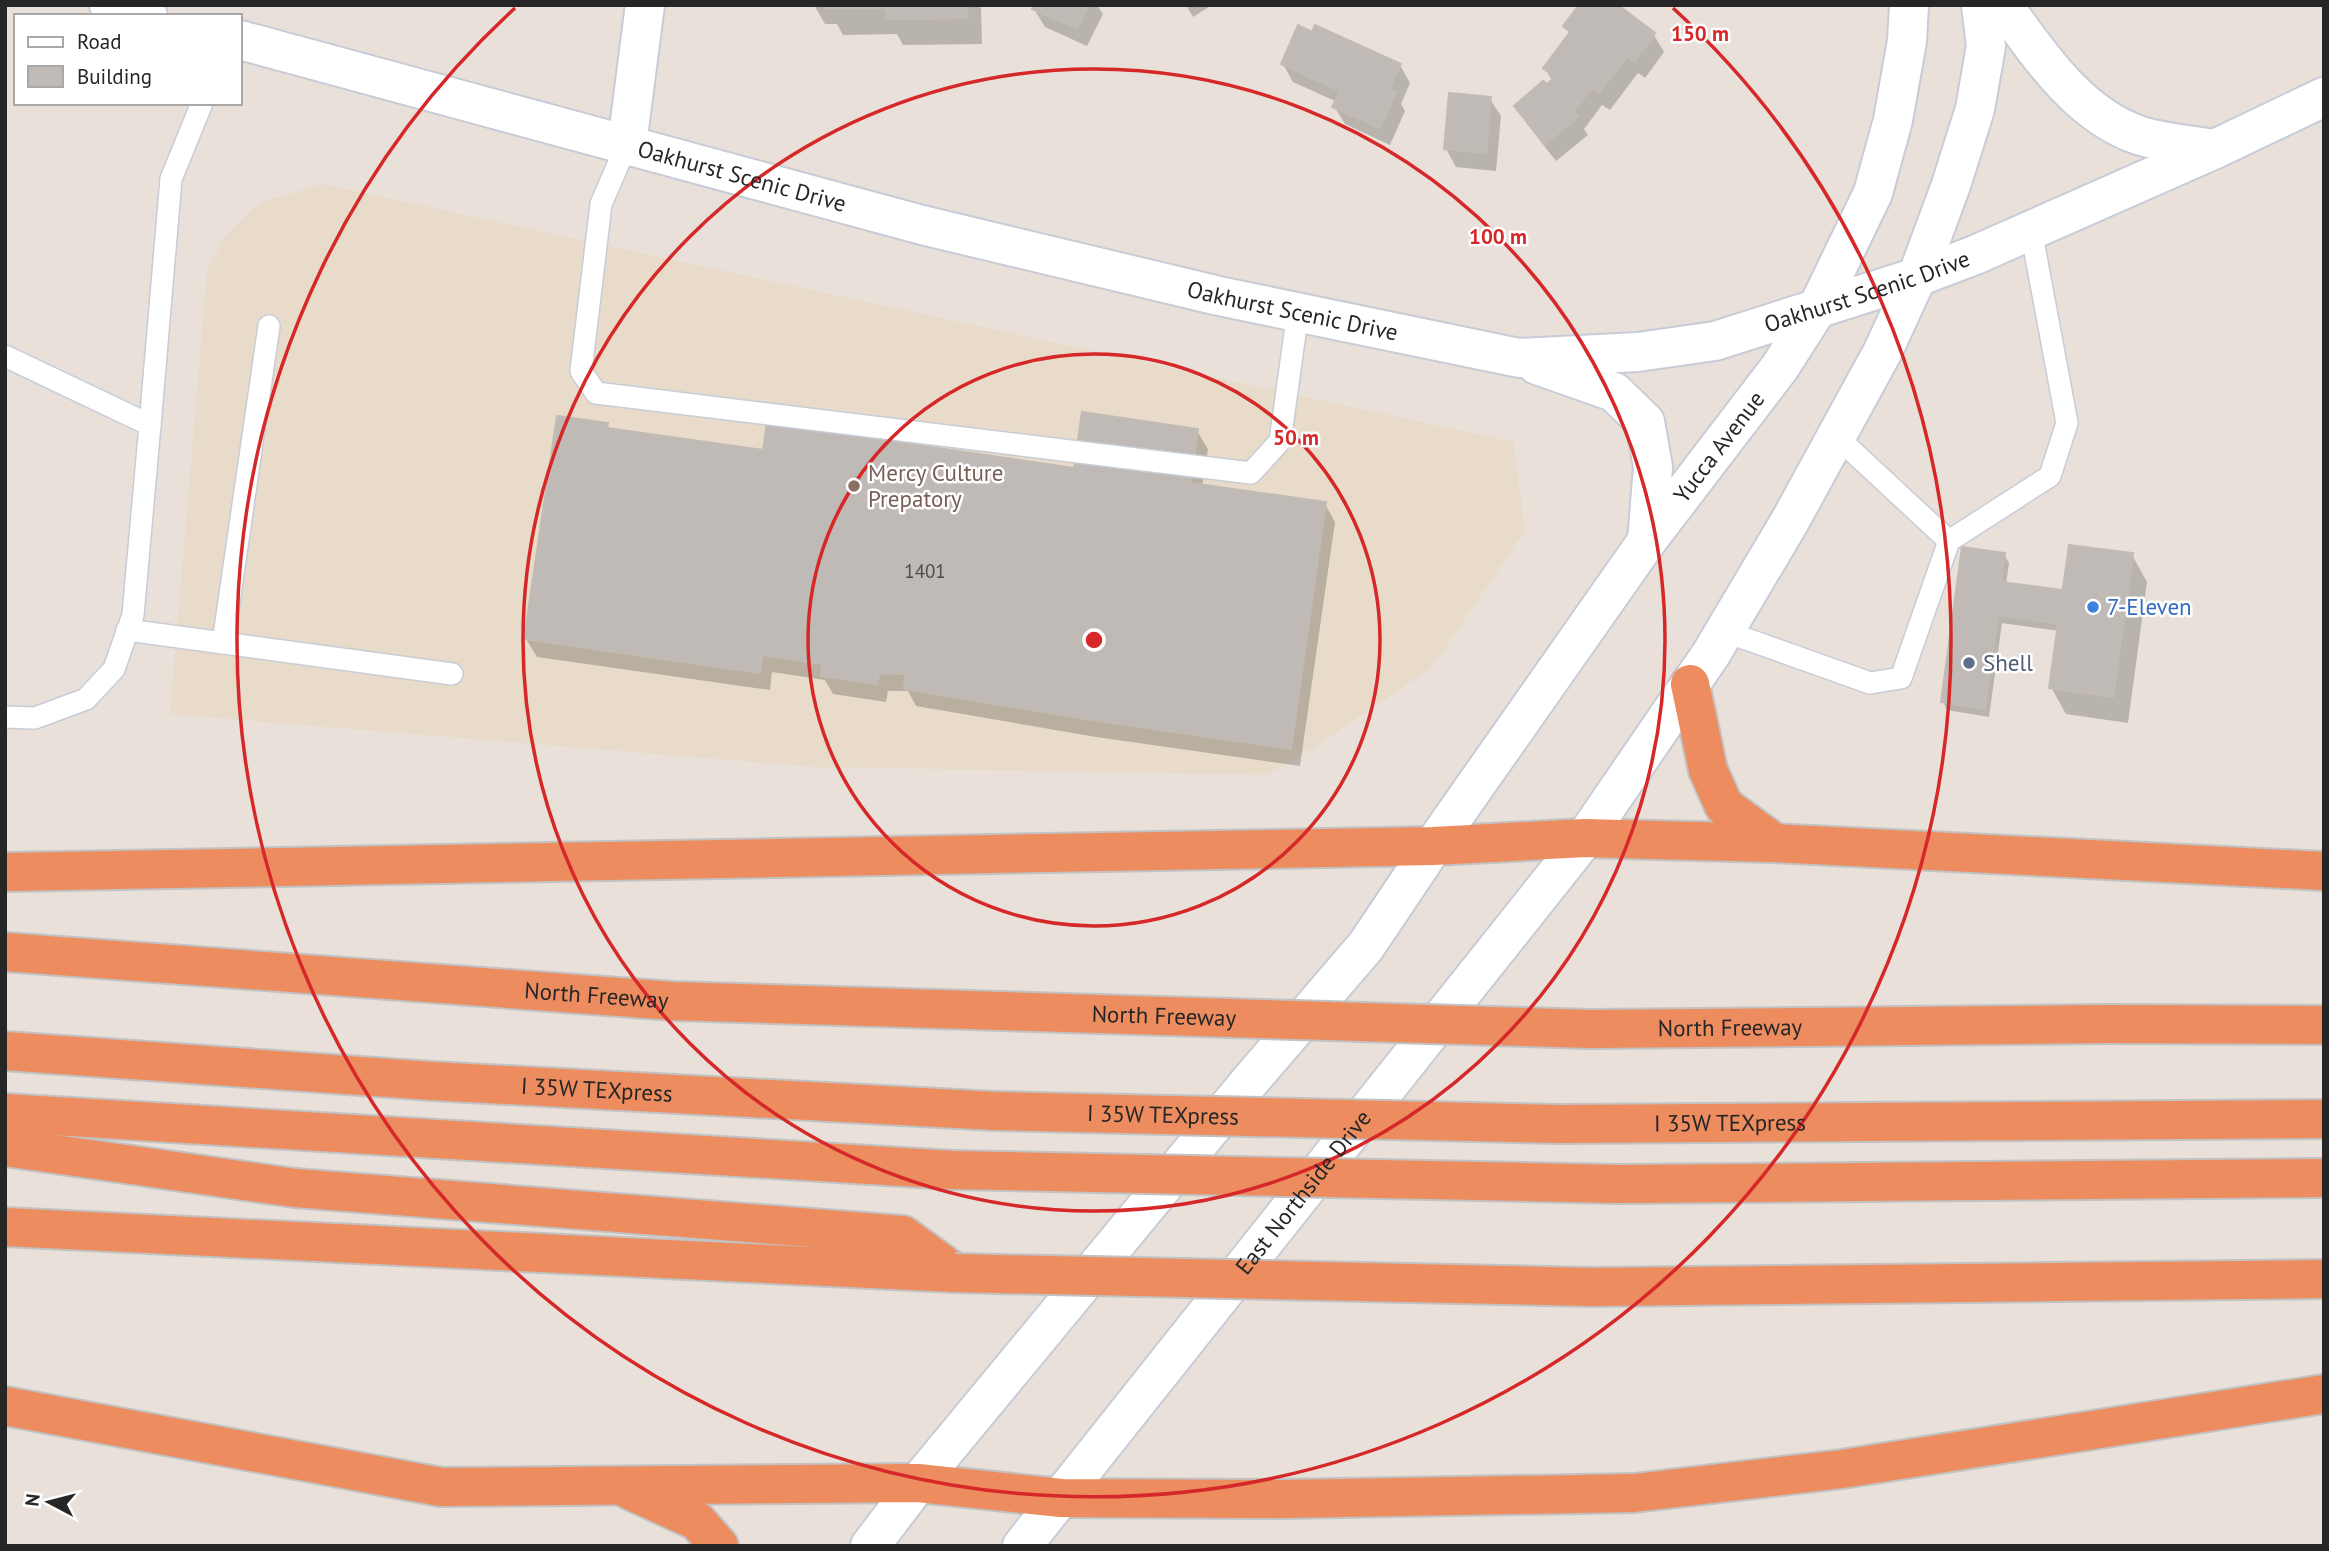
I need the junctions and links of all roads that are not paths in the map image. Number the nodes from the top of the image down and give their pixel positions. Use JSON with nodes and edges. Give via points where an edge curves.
{"nodes":[{"id":1,"x":109,"y":5,"type":"edge"},
{"id":2,"x":645,"y":5,"type":"edge"},
{"id":3,"x":1909,"y":5,"type":"edge"},
{"id":4,"x":1981,"y":5,"type":"edge"},
{"id":5,"x":2003,"y":5,"type":"edge"},
{"id":6,"x":141,"y":14,"type":"edge"},
{"id":7,"x":242,"y":41,"type":"edge"},
{"id":8,"x":2324,"y":97,"type":"edge"},
{"id":9,"x":201,"y":105,"type":"edge"},
{"id":10,"x":627,"y":144,"type":"junction"},
{"id":11,"x":2215,"y":149,"type":"junction"},
{"id":12,"x":2031,"y":230,"type":"junction"},
{"id":13,"x":1917,"y":277,"type":"junction"},
{"id":14,"x":1817,"y":309,"type":"junction"},
{"id":15,"x":1298,"y":312,"type":"junction"},
{"id":16,"x":269,"y":326,"type":"dead end"},
{"id":17,"x":5,"y":356,"type":"edge"},
{"id":18,"x":1518,"y":358,"type":"junction"},
{"id":19,"x":150,"y":425,"type":"junction"},
{"id":20,"x":1836,"y":436,"type":"junction"},
{"id":21,"x":1647,"y":541,"type":"junction"},
{"id":22,"x":1948,"y":541,"type":"junction"},
{"id":23,"x":127,"y":630,"type":"junction"},
{"id":24,"x":1724,"y":631,"type":"junction"},
{"id":25,"x":223,"y":643,"type":"junction"},
{"id":26,"x":452,"y":674,"type":"dead end"},
{"id":27,"x":1690,"y":684,"type":"junction"},
{"id":28,"x":5,"y":717,"type":"edge"},
{"id":29,"x":1585,"y":838,"type":"junction"},
{"id":30,"x":1775,"y":843,"type":"junction"},
{"id":31,"x":1433,"y":846,"type":"junction"},
{"id":32,"x":2324,"y":871,"type":"edge"},
{"id":33,"x":5,"y":872,"type":"edge"},
{"id":34,"x":5,"y":952,"type":"edge"},
{"id":35,"x":2324,"y":1025,"type":"edge"},
{"id":36,"x":5,"y":1051,"type":"edge"},
{"id":37,"x":5,"y":1113,"type":"edge"},
{"id":38,"x":2324,"y":1119,"type":"edge"},
{"id":39,"x":5,"y":1147,"type":"edge"},
{"id":40,"x":2324,"y":1178,"type":"edge"},
{"id":41,"x":5,"y":1227,"type":"edge"},
{"id":42,"x":955,"y":1273,"type":"junction"},
{"id":43,"x":2324,"y":1279,"type":"edge"},
{"id":44,"x":2324,"y":1394,"type":"edge"},
{"id":45,"x":5,"y":1406,"type":"edge"},
{"id":46,"x":918,"y":1483,"type":"junction"},
{"id":47,"x":617,"y":1485,"type":"junction"},
{"id":48,"x":1061,"y":1498,"type":"junction"},
{"id":49,"x":719,"y":1546,"type":"edge"},
{"id":50,"x":870,"y":1546,"type":"edge"},
{"id":51,"x":1022,"y":1546,"type":"edge"}],
"edges":[{"from":1,"to":6,"type":"street"},
{"from":2,"to":10,"type":"street"},
{"from":3,"to":14,"type":"street","name":"Yucca Avenue","via":[[1893,120],[1872,193]]},
{"from":4,"to":13,"type":"street","via":[[1986,46],[1975,109]]},
{"from":5,"to":11,"type":"street","via":[[2064,85],[2100,115],[2141,136]]},
{"from":7,"to":10,"type":"street","name":"Oakhurst Scenic Drive"},
{"from":8,"to":11,"type":"street","name":"Oakhurst Scenic Drive"},
{"from":9,"to":19,"type":"lane","via":[[171,179]]},
{"from":10,"to":15,"type":"street","name":"Oakhurst Scenic Drive","via":[[922,225]]},
{"from":10,"to":15,"type":"lane","via":[[601,204],[581,370],[596,393],[1251,473],[1280,441]]},
{"from":11,"to":12,"type":"street","name":"Oakhurst Scenic Drive"},
{"from":12,"to":13,"type":"street","name":"Oakhurst Scenic Drive"},
{"from":12,"to":22,"type":"lane","via":[[2067,422],[2050,476]]},
{"from":13,"to":14,"type":"street","name":"Oakhurst Scenic Drive"},
{"from":13,"to":20,"type":"street"},
{"from":14,"to":18,"type":"street","name":"Oakhurst Scenic Drive","via":[[1715,341],[1638,352]]},
{"from":14,"to":21,"type":"street","name":"Yucca Avenue","via":[[1780,367]]},
{"from":15,"to":18,"type":"street","name":"Oakhurst Scenic Drive"},
{"from":16,"to":25,"type":"lane"},
{"from":17,"to":19,"type":"lane"},
{"from":18,"to":21,"type":"street","via":[[1614,392],[1645,422],[1653,467]]},
{"from":19,"to":23,"type":"lane","via":[[133,615]]},
{"from":20,"to":22,"type":"lane"},
{"from":20,"to":24,"type":"street"},
{"from":21,"to":31,"type":"street","name":"Yucca Avenue"},
{"from":22,"to":24,"type":"lane","via":[[1901,678],[1870,683]]},
{"from":23,"to":25,"type":"lane"},
{"from":23,"to":28,"type":"lane","via":[[114,669],[86,699],[35,718]]},
{"from":24,"to":27,"type":"street"},
{"from":25,"to":26,"type":"lane"},
{"from":27,"to":29,"type":"street"},
{"from":27,"to":30,"type":"highway","via":[[1709,770],[1724,806]]},
{"from":29,"to":30,"type":"highway"},
{"from":29,"to":31,"type":"highway"},
{"from":29,"to":48,"type":"street","name":"East Northside Drive"},
{"from":30,"to":32,"type":"highway"},
{"from":31,"to":33,"type":"highway"},
{"from":31,"to":46,"type":"street","via":[[1366,946]]},
{"from":34,"to":35,"type":"highway","name":"North Freeway","bridge":true,"via":[[673,1001],[1590,1028]]},
{"from":36,"to":38,"type":"highway","name":"I 35W TEXpress","bridge":true,"via":[[432,1082],[995,1111],[1560,1124]]},
{"from":37,"to":40,"type":"highway","bridge":true,"via":[[953,1170],[1619,1184]]},
{"from":39,"to":42,"type":"highway","via":[[295,1188],[903,1235]]},
{"from":41,"to":42,"type":"highway"},
{"from":42,"to":43,"type":"highway","bridge":true,"via":[[1591,1287]]},
{"from":44,"to":48,"type":"highway","via":[[1842,1469],[1634,1493]]},
{"from":45,"to":47,"type":"highway","via":[[441,1487]]},
{"from":46,"to":47,"type":"highway"},
{"from":46,"to":48,"type":"highway"},
{"from":46,"to":50,"type":"street"},
{"from":47,"to":49,"type":"highway","via":[[697,1521]]},
{"from":48,"to":51,"type":"street","name":"East Northside Drive"}]}
